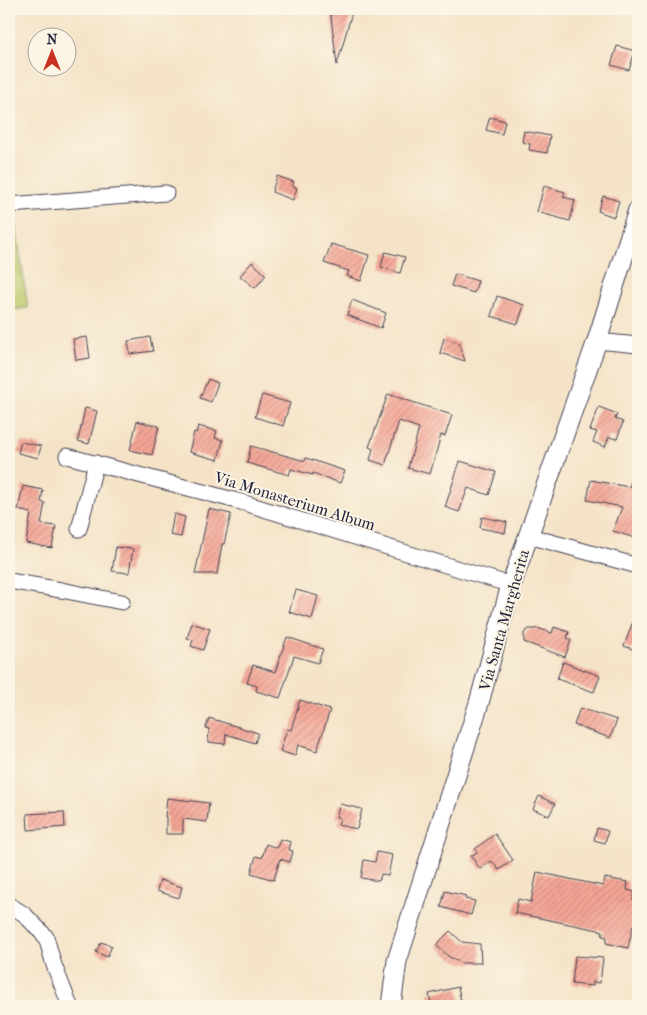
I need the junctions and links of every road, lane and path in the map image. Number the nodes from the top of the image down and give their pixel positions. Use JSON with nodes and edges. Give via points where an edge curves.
{"nodes":[{"id":1,"x":166,"y":193,"type":"dead end"},
{"id":2,"x":9,"y":205,"type":"edge"},
{"id":3,"x":638,"y":210,"type":"edge"},
{"id":4,"x":597,"y":341,"type":"junction"},
{"id":5,"x":638,"y":345,"type":"edge"},
{"id":6,"x":67,"y":456,"type":"dead end"},
{"id":7,"x":96,"y":463,"type":"junction"},
{"id":8,"x":79,"y":529,"type":"dead end"},
{"id":9,"x":529,"y":536,"type":"junction"},
{"id":10,"x":638,"y":566,"type":"edge"},
{"id":11,"x":9,"y":581,"type":"edge"},
{"id":12,"x":511,"y":585,"type":"junction"},
{"id":13,"x":122,"y":602,"type":"dead end"},
{"id":14,"x":9,"y":905,"type":"edge"},
{"id":15,"x":70,"y":1006,"type":"edge"},
{"id":16,"x":391,"y":1006,"type":"edge"}],
"edges":[{"from":1,"to":2,"type":"street"},
{"from":3,"to":4,"type":"street","name":"Via Santa Margherita"},
{"from":4,"to":5,"type":"street"},
{"from":4,"to":9,"type":"street","name":"Via Santa Margherita"},
{"from":6,"to":7,"type":"street","name":"Via Monasterium Album"},
{"from":7,"to":8,"type":"street"},
{"from":7,"to":12,"type":"street","name":"Via Monasterium Album","via":[[241,502]]},
{"from":9,"to":10,"type":"street"},
{"from":9,"to":12,"type":"street","name":"Via Santa Margherita"},
{"from":11,"to":13,"type":"street"},
{"from":12,"to":16,"type":"street","name":"Via Santa Margherita","via":[[480,703],[397,961]]},
{"from":14,"to":15,"type":"street","via":[[24,914],[46,937]]}]}
